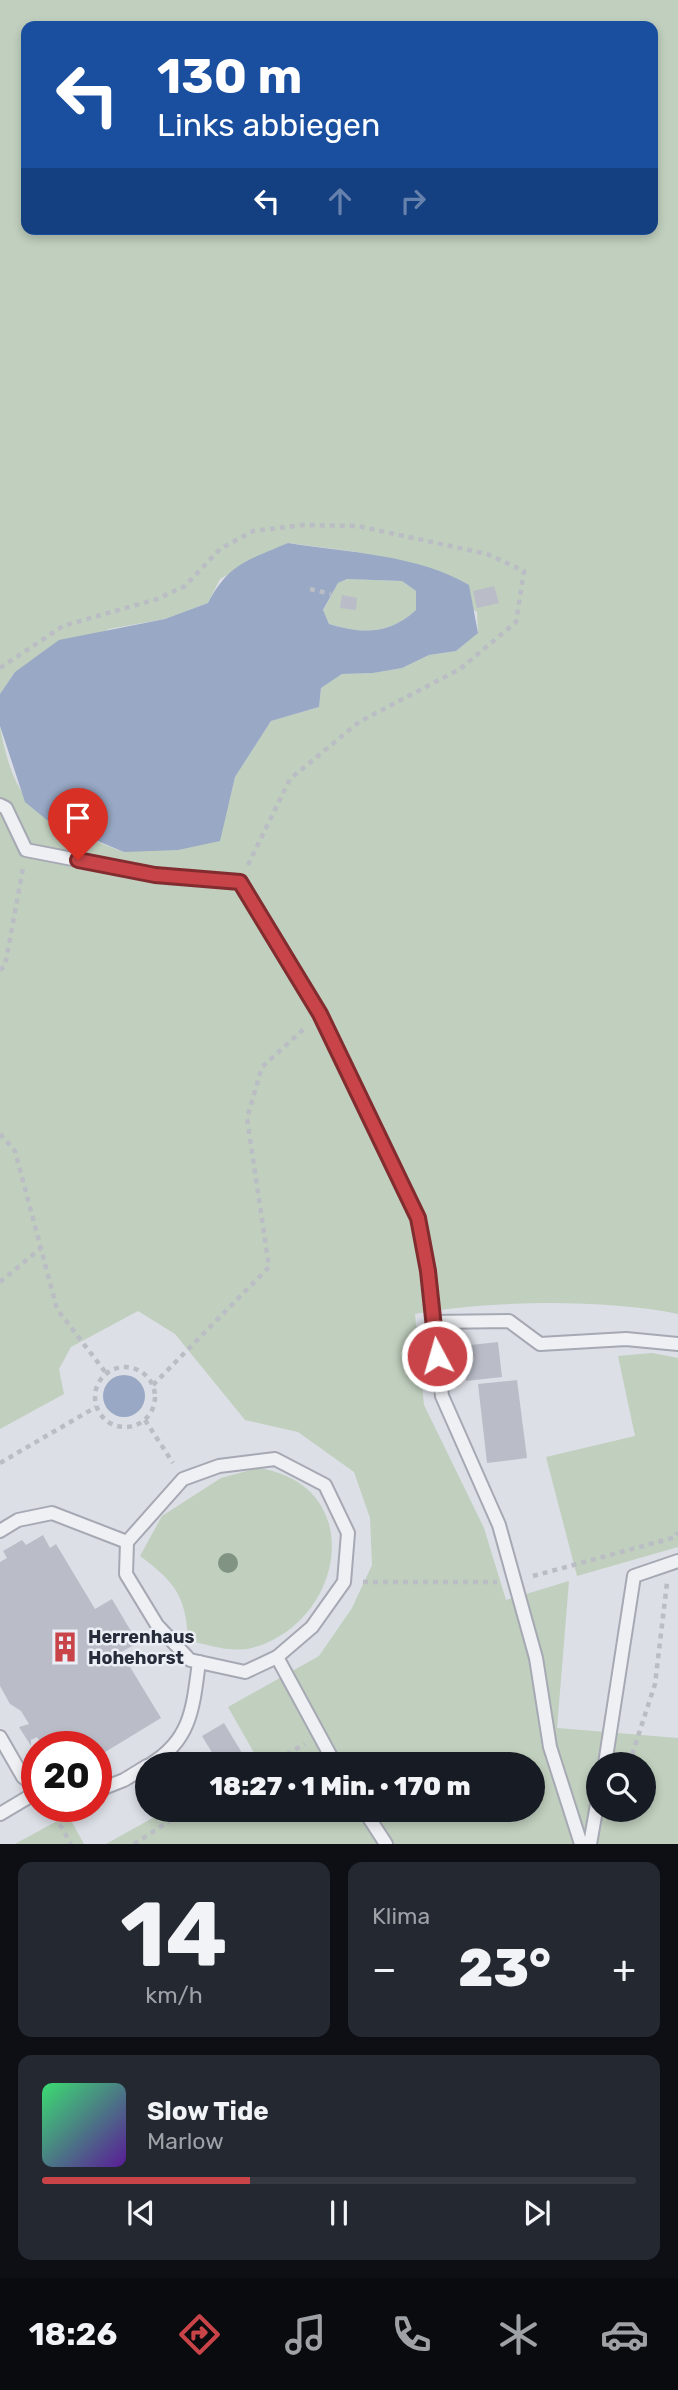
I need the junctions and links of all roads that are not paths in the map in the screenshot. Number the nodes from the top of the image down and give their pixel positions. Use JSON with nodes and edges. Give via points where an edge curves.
{"nodes":[{"id":1,"x":0,"y":805,"type":"edge"},
{"id":2,"x":433,"y":1322,"type":"junction"},
{"id":3,"x":678,"y":1344,"type":"edge"},
{"id":4,"x":0,"y":1531,"type":"edge"},
{"id":5,"x":127,"y":1542,"type":"junction"},
{"id":6,"x":673,"y":1563,"type":"edge"},
{"id":7,"x":277,"y":1657,"type":"junction"},
{"id":8,"x":199,"y":1662,"type":"junction"},
{"id":9,"x":0,"y":1737,"type":"edge"},
{"id":10,"x":165,"y":1752,"type":"edge"},
{"id":11,"x":328,"y":1752,"type":"edge"},
{"id":12,"x":607,"y":1752,"type":"edge"},
{"id":13,"x":135,"y":1773,"type":"edge"},
{"id":14,"x":21,"y":1774,"type":"edge"},
{"id":15,"x":112,"y":1785,"type":"edge"},
{"id":16,"x":21,"y":1800,"type":"edge"},
{"id":17,"x":0,"y":1814,"type":"edge"},
{"id":18,"x":372,"y":1822,"type":"edge"},
{"id":19,"x":594,"y":1822,"type":"edge"},
{"id":20,"x":386,"y":1844,"type":"edge"},
{"id":21,"x":581,"y":1844,"type":"edge"},
{"id":22,"x":590,"y":1844,"type":"edge"}],
"edges":[{"from":1,"to":2,"type":"lane","via":[[6,808],[26,850],[155,875],[240,882],[320,1014],[418,1218]]},
{"from":2,"to":3,"type":"lane","via":[[509,1321],[540,1344],[626,1339]]},
{"from":2,"to":21,"type":"lane","via":[[442,1396],[499,1524],[536,1658],[550,1747]]},
{"from":4,"to":5,"type":"lane","via":[[18,1521],[52,1513]]},
{"from":5,"to":7,"type":"lane","via":[[183,1479],[219,1466],[275,1459],[325,1485],[348,1533],[344,1582],[312,1627]]},
{"from":5,"to":8,"type":"lane","via":[[126,1574],[151,1615],[190,1660]]},
{"from":6,"to":12,"type":"lane","via":[[634,1576]]},
{"from":7,"to":8,"type":"lane","via":[[246,1672]]},
{"from":7,"to":11,"type":"lane"},
{"from":8,"to":10,"type":"lane","via":[[184,1737]]},
{"from":9,"to":14,"type":"lane"},
{"from":13,"to":15,"type":"lane"},
{"from":16,"to":17,"type":"lane"},
{"from":18,"to":20,"type":"lane"},
{"from":19,"to":22,"type":"lane"}]}
